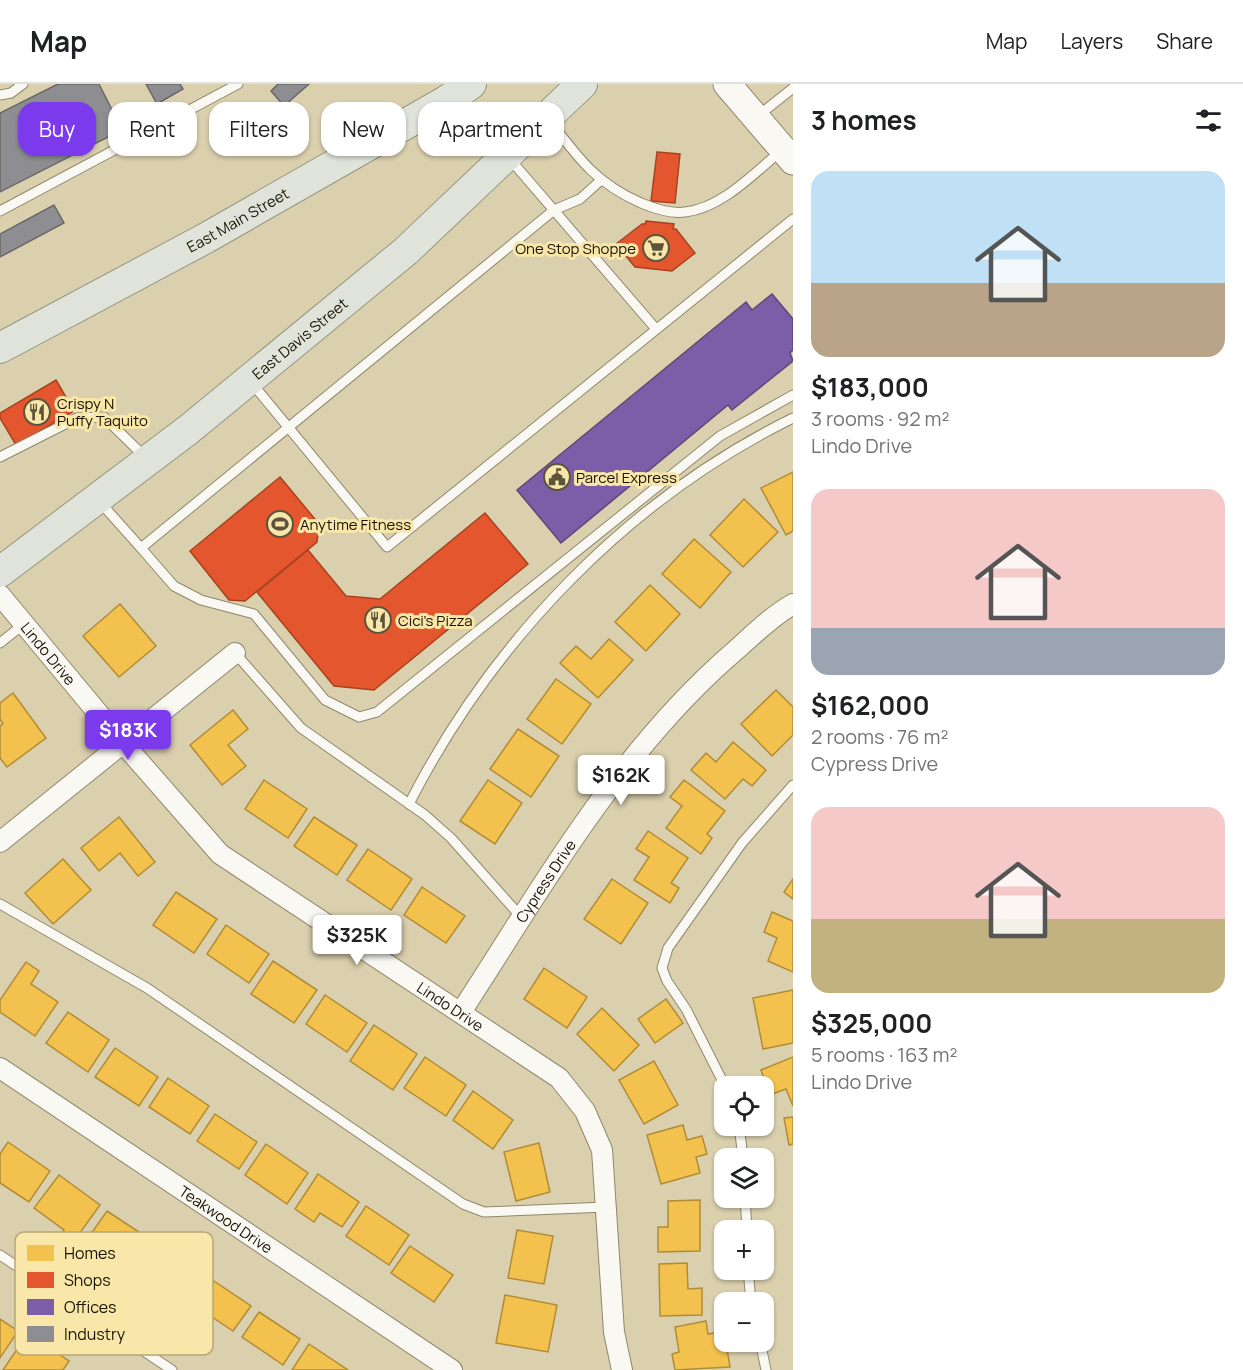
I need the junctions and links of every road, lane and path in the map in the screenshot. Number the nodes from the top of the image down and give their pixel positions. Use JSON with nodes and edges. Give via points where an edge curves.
{"nodes":[{"id":1,"x":23,"y":84,"type":"edge"},
{"id":2,"x":238,"y":84,"type":"edge"},
{"id":3,"x":471,"y":84,"type":"edge"},
{"id":4,"x":582,"y":84,"type":"edge"},
{"id":5,"x":727,"y":84,"type":"edge"},
{"id":6,"x":793,"y":88,"type":"edge"},
{"id":7,"x":0,"y":94,"type":"edge"},
{"id":8,"x":563,"y":102,"type":"edge"},
{"id":9,"x":756,"y":118,"type":"junction"},
{"id":10,"x":564,"y":139,"type":"edge"},
{"id":11,"x":788,"y":155,"type":"edge"},
{"id":12,"x":505,"y":156,"type":"edge"},
{"id":13,"x":507,"y":156,"type":"edge"},
{"id":14,"x":600,"y":181,"type":"junction"},
{"id":15,"x":554,"y":210,"type":"junction"},
{"id":16,"x":0,"y":211,"type":"edge"},
{"id":17,"x":793,"y":219,"type":"edge"},
{"id":18,"x":656,"y":329,"type":"junction"},
{"id":19,"x":0,"y":348,"type":"edge"},
{"id":20,"x":249,"y":379,"type":"junction"},
{"id":21,"x":793,"y":395,"type":"edge"},
{"id":22,"x":793,"y":418,"type":"edge"},
{"id":23,"x":290,"y":429,"type":"junction"},
{"id":24,"x":0,"y":457,"type":"edge"},
{"id":25,"x":147,"y":460,"type":"junction"},
{"id":26,"x":97,"y":499,"type":"junction"},
{"id":27,"x":141,"y":548,"type":"junction"},
{"id":28,"x":0,"y":572,"type":"edge"},
{"id":29,"x":0,"y":595,"type":"edge"},
{"id":30,"x":793,"y":604,"type":"edge"},
{"id":31,"x":24,"y":624,"type":"junction"},
{"id":32,"x":0,"y":644,"type":"edge"},
{"id":33,"x":235,"y":653,"type":"joint"},
{"id":34,"x":122,"y":742,"type":"junction"},
{"id":35,"x":793,"y":785,"type":"edge"},
{"id":36,"x":409,"y":804,"type":"junction"},
{"id":37,"x":0,"y":842,"type":"edge"},
{"id":38,"x":0,"y":904,"type":"edge"},
{"id":39,"x":522,"y":918,"type":"junction"},
{"id":40,"x":461,"y":1012,"type":"junction"},
{"id":41,"x":0,"y":1068,"type":"edge"},
{"id":42,"x":720,"y":1076,"type":"edge"},
{"id":43,"x":606,"y":1206,"type":"junction"},
{"id":44,"x":0,"y":1255,"type":"edge"},
{"id":45,"x":15,"y":1265,"type":"edge"},
{"id":46,"x":762,"y":1352,"type":"edge"},
{"id":47,"x":150,"y":1355,"type":"edge"},
{"id":48,"x":172,"y":1370,"type":"edge"},
{"id":49,"x":452,"y":1370,"type":"edge"},
{"id":50,"x":622,"y":1370,"type":"edge"},
{"id":51,"x":766,"y":1370,"type":"edge"}],
"edges":[{"from":1,"to":7,"type":"lane","via":[[11,93]]},
{"from":2,"to":16,"type":"lane"},
{"from":3,"to":19,"type":"main road","name":"East Main Street","via":[[206,238]]},
{"from":4,"to":8,"type":"main road","name":"East Davis Street"},
{"from":5,"to":9,"type":"main road"},
{"from":6,"to":9,"type":"lane"},
{"from":9,"to":11,"type":"main road"},
{"from":10,"to":14,"type":"lane"},
{"from":11,"to":14,"type":"lane","via":[[714,202],[685,212],[654,209]]},
{"from":12,"to":20,"type":"main road","name":"East Davis Street","via":[[406,251]]},
{"from":13,"to":15,"type":"lane"},
{"from":14,"to":15,"type":"lane","via":[[580,199]]},
{"from":15,"to":18,"type":"lane"},
{"from":15,"to":23,"type":"lane"},
{"from":17,"to":18,"type":"lane"},
{"from":18,"to":23,"type":"lane","via":[[387,547]]},
{"from":20,"to":23,"type":"lane"},
{"from":20,"to":25,"type":"main road","name":"East Davis Street"},
{"from":21,"to":27,"type":"lane","via":[[720,436],[377,712],[359,717],[325,700],[254,614],[201,600],[174,586]]},
{"from":22,"to":36,"type":"lane","via":[[741,443],[643,515],[573,575],[474,695]]},
{"from":23,"to":27,"type":"lane"},
{"from":24,"to":25,"type":"lane","via":[[77,418],[104,417]]},
{"from":25,"to":26,"type":"main road","name":"East Davis Street"},
{"from":26,"to":27,"type":"lane"},
{"from":26,"to":28,"type":"main road","name":"East Davis Street"},
{"from":29,"to":31,"type":"street","name":"Lindo Drive"},
{"from":30,"to":39,"type":"street","name":"Cypress Drive","via":[[708,674],[642,744]]},
{"from":31,"to":32,"type":"lane"},
{"from":31,"to":34,"type":"street","name":"Lindo Drive"},
{"from":33,"to":34,"type":"street"},
{"from":33,"to":36,"type":"lane","via":[[301,728]]},
{"from":34,"to":37,"type":"street"},
{"from":34,"to":40,"type":"street","name":"Lindo Drive","via":[[220,854]]},
{"from":35,"to":42,"type":"lane","via":[[742,843],[668,948],[662,968]]},
{"from":36,"to":39,"type":"lane","via":[[451,838]]},
{"from":38,"to":43,"type":"lane","via":[[147,988],[464,1204],[484,1212]]},
{"from":39,"to":40,"type":"street","name":"Cypress Drive"},
{"from":40,"to":43,"type":"street","name":"Lindo Drive","via":[[559,1078],[585,1111],[602,1150]]},
{"from":41,"to":49,"type":"street","name":"Teakwood Drive"},
{"from":43,"to":50,"type":"street","name":"Lindo Drive","via":[[614,1332]]},
{"from":44,"to":45,"type":"lane"},
{"from":46,"to":51,"type":"lane"},
{"from":47,"to":48,"type":"lane"}]}
